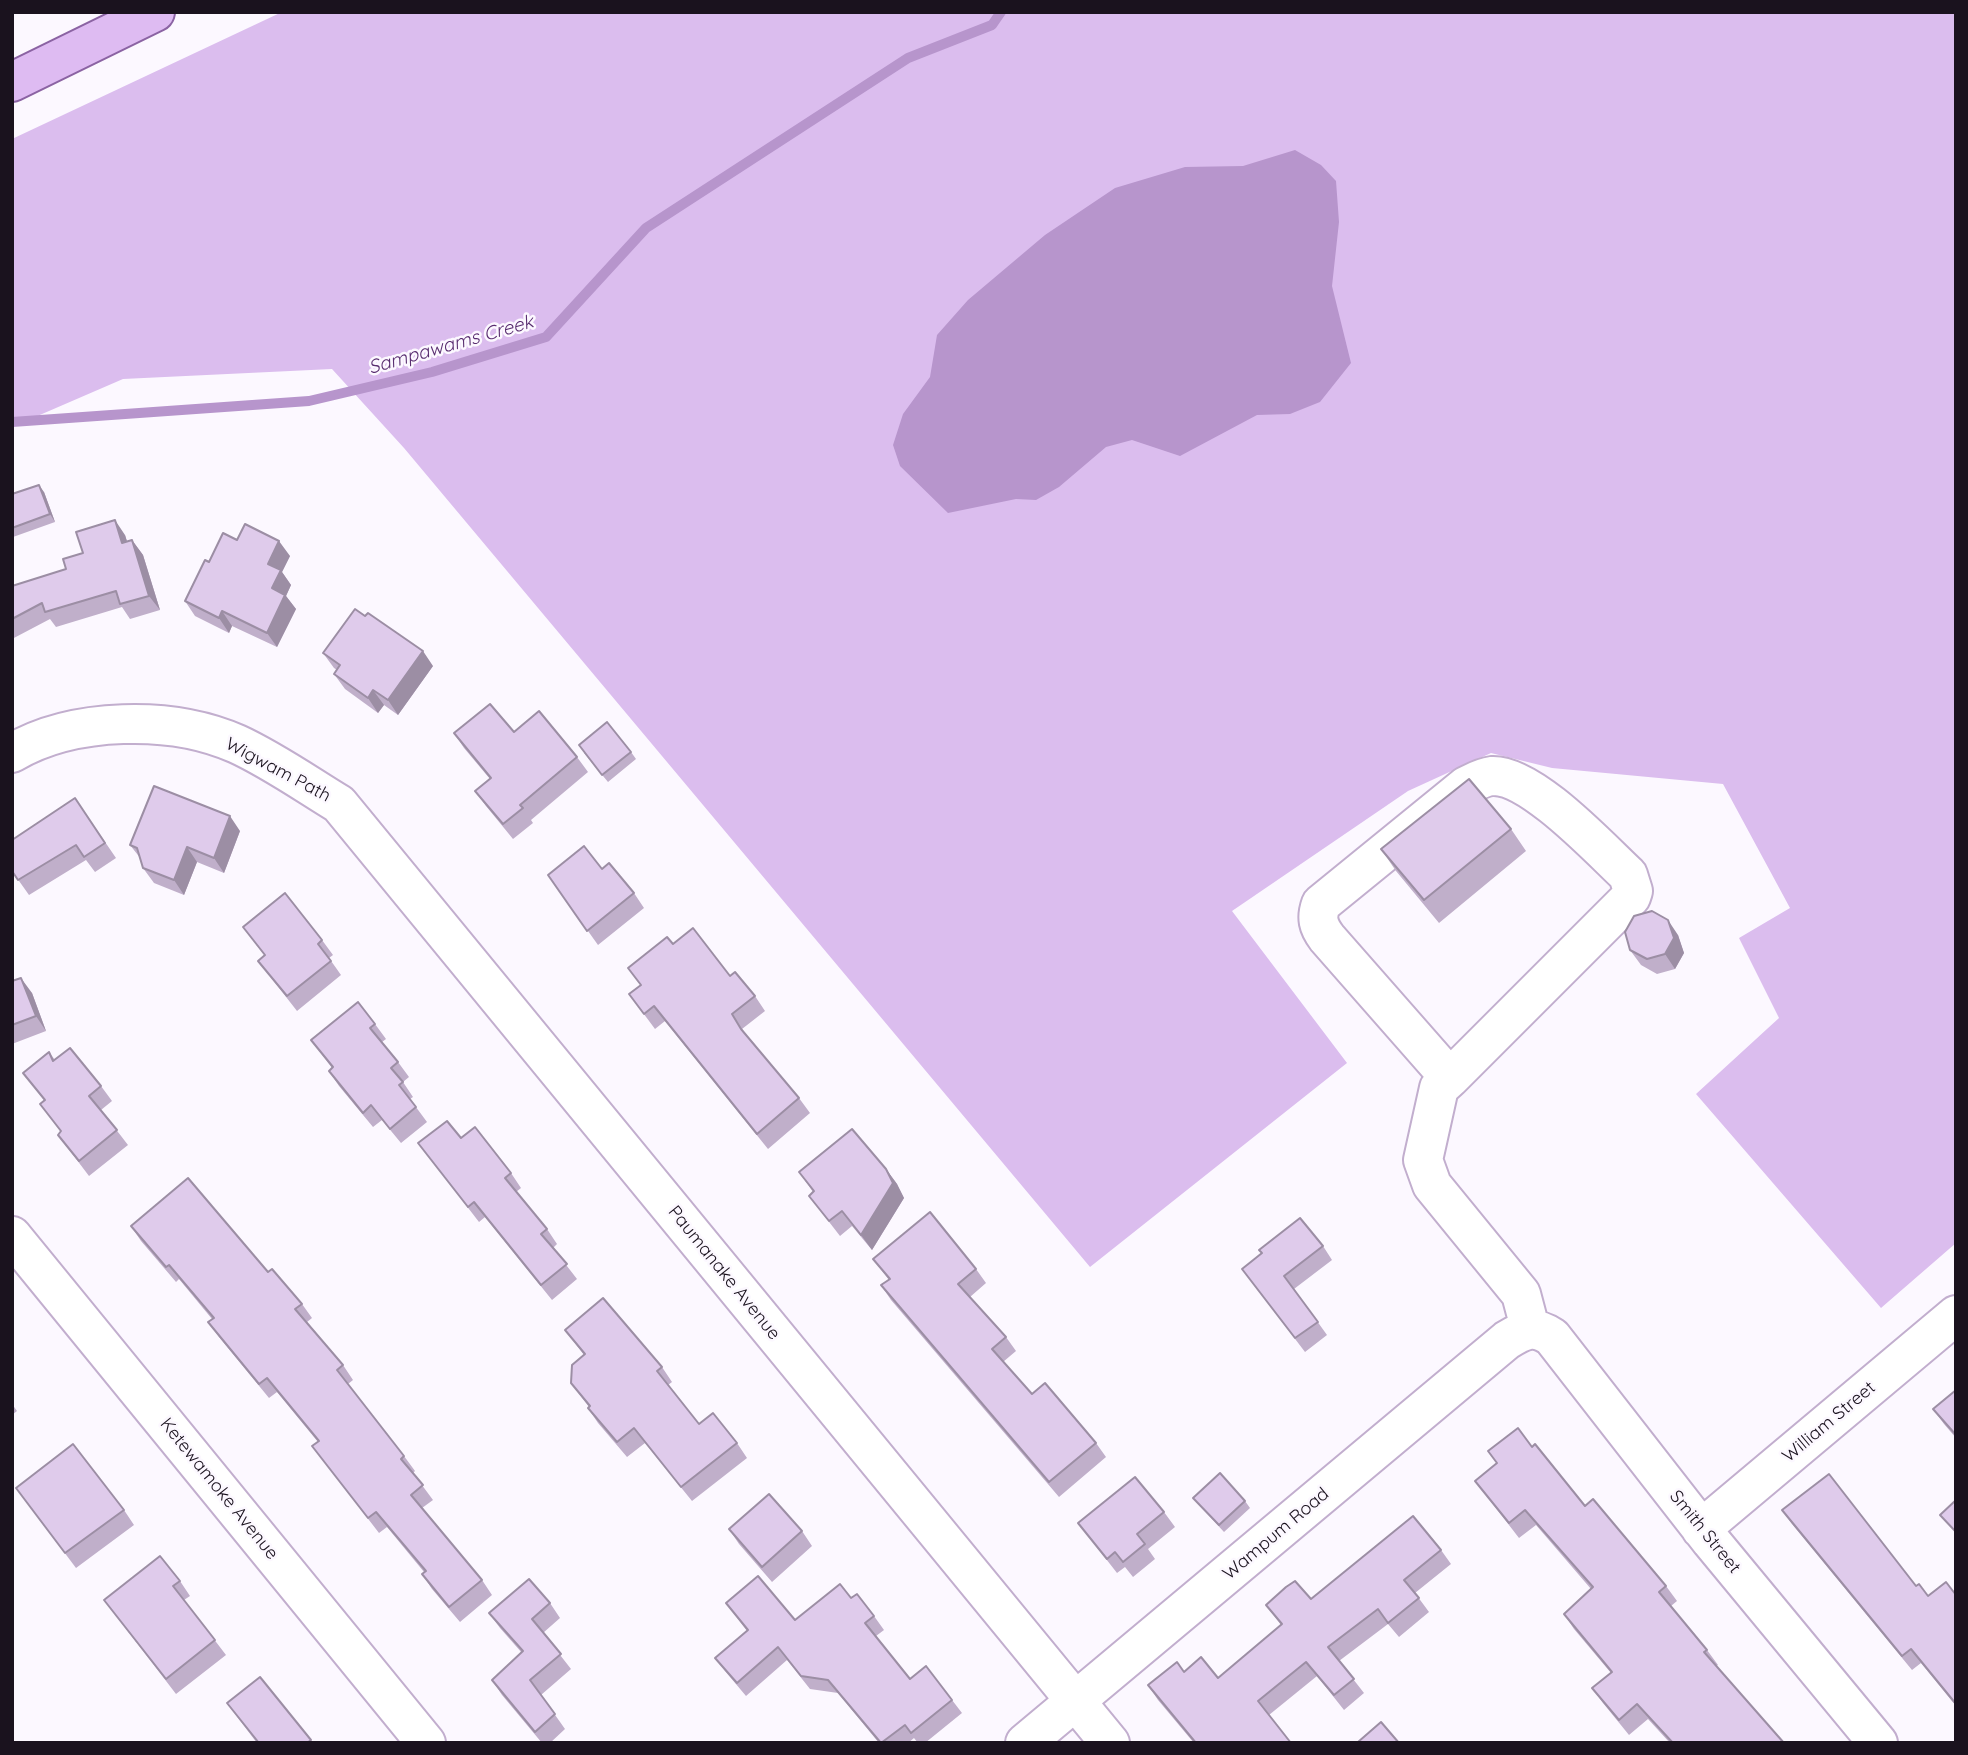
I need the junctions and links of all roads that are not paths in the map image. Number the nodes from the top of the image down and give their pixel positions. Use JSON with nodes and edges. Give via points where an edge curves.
{"nodes":[{"id":1,"x":155,"y":12,"type":"edge"},
{"id":2,"x":12,"y":82,"type":"edge"},
{"id":3,"x":12,"y":753,"type":"edge"},
{"id":4,"x":340,"y":804,"type":"joint"},
{"id":5,"x":1450,"y":1078,"type":"junction"},
{"id":6,"x":12,"y":1236,"type":"edge"},
{"id":7,"x":1956,"y":1315,"type":"edge"},
{"id":8,"x":1530,"y":1328,"type":"junction"},
{"id":9,"x":1701,"y":1529,"type":"junction"},
{"id":10,"x":1076,"y":1702,"type":"junction"},
{"id":11,"x":426,"y":1743,"type":"edge"},
{"id":12,"x":1026,"y":1743,"type":"edge"},
{"id":13,"x":1110,"y":1743,"type":"edge"},
{"id":14,"x":1878,"y":1743,"type":"edge"}],
"edges":[{"from":1,"to":2,"type":"main road"},
{"from":3,"to":4,"type":"street","name":"Wigwam Path","via":[[32,742],[116,723],[176,726],[236,743]]},
{"from":4,"to":10,"type":"street","name":"Paumanake Avenue"},
{"from":5,"to":5,"type":"street","via":[[1633,891],[1628,875],[1553,804],[1505,778],[1492,776],[1466,786],[1318,911],[1327,938]]},
{"from":5,"to":8,"type":"street","via":[[1439,1088],[1423,1160],[1432,1185],[1521,1294]]},
{"from":6,"to":11,"type":"street","name":"Ketewamoke Avenue"},
{"from":7,"to":9,"type":"street","name":"William Street"},
{"from":8,"to":9,"type":"street","name":"Smith Street","via":[[1552,1337]]},
{"from":8,"to":10,"type":"street","name":"Wampum Road","via":[[1507,1340]]},
{"from":9,"to":14,"type":"street","name":"Smith Street"},
{"from":10,"to":12,"type":"street","name":"Wampum Road"},
{"from":10,"to":13,"type":"street","name":"Paumanake Avenue"}]}
